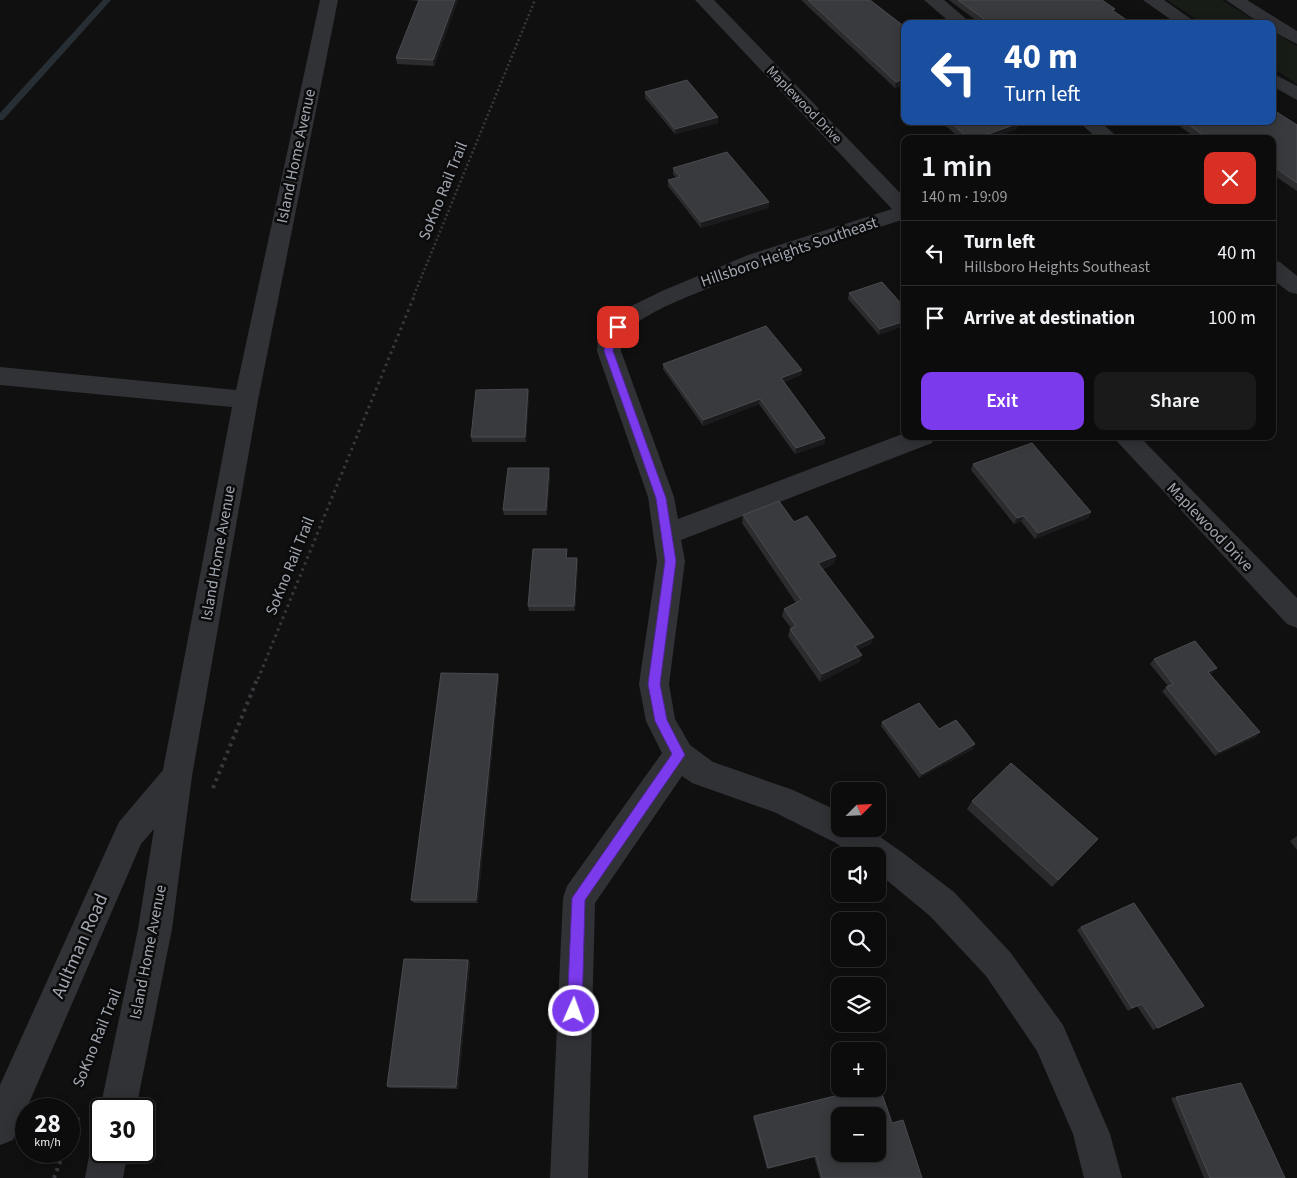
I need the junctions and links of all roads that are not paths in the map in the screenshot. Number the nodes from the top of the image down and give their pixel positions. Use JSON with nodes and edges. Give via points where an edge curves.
{"nodes":[{"id":1,"x":329,"y":0,"type":"edge"},
{"id":2,"x":704,"y":0,"type":"edge"},
{"id":3,"x":933,"y":0,"type":"edge"},
{"id":4,"x":1152,"y":0,"type":"edge"},
{"id":5,"x":1235,"y":0,"type":"edge"},
{"id":6,"x":958,"y":20,"type":"edge"},
{"id":7,"x":1183,"y":20,"type":"edge"},
{"id":8,"x":1268,"y":20,"type":"edge"},
{"id":9,"x":1276,"y":25,"type":"edge"},
{"id":10,"x":1297,"y":38,"type":"edge"},
{"id":11,"x":1276,"y":81,"type":"edge"},
{"id":12,"x":1297,"y":94,"type":"edge"},
{"id":13,"x":1092,"y":125,"type":"edge"},
{"id":14,"x":1105,"y":135,"type":"edge"},
{"id":15,"x":901,"y":207,"type":"edge"},
{"id":16,"x":901,"y":212,"type":"edge"},
{"id":17,"x":1276,"y":270,"type":"edge"},
{"id":18,"x":1297,"y":287,"type":"edge"},
{"id":19,"x":0,"y":376,"type":"edge"},
{"id":20,"x":246,"y":400,"type":"junction"},
{"id":21,"x":912,"y":440,"type":"edge"},
{"id":22,"x":1128,"y":440,"type":"edge"},
{"id":23,"x":667,"y":534,"type":"junction"},
{"id":24,"x":1297,"y":616,"type":"edge"},
{"id":25,"x":679,"y":755,"type":"junction"},
{"id":26,"x":177,"y":776,"type":"junction"},
{"id":27,"x":120,"y":1098,"type":"edge"},
{"id":28,"x":0,"y":1127,"type":"edge"},
{"id":29,"x":107,"y":1163,"type":"edge"},
{"id":30,"x":104,"y":1178,"type":"edge"},
{"id":31,"x":568,"y":1178,"type":"edge"},
{"id":32,"x":1103,"y":1178,"type":"edge"}],
"edges":[{"from":1,"to":20,"type":"street","name":"Island Home Avenue"},
{"from":2,"to":15,"type":"street","name":"Maplewood Drive"},
{"from":3,"to":6,"type":"street"},
{"from":4,"to":7,"type":"street"},
{"from":5,"to":8,"type":"street"},
{"from":9,"to":10,"type":"street"},
{"from":11,"to":12,"type":"street"},
{"from":13,"to":14,"type":"street"},
{"from":16,"to":23,"type":"street","name":"Hillsboro Heights Southeast","via":[[756,260],[695,285],[625,319],[610,334],[609,351],[661,498]]},
{"from":17,"to":18,"type":"street"},
{"from":19,"to":20,"type":"street"},
{"from":20,"to":26,"type":"street","name":"Island Home Avenue"},
{"from":21,"to":23,"type":"street"},
{"from":22,"to":24,"type":"street","name":"Maplewood Drive"},
{"from":23,"to":25,"type":"street","name":"Hillsboro Heights Southeast","via":[[671,561],[654,684],[661,721]]},
{"from":25,"to":31,"type":"street","via":[[578,898]]},
{"from":25,"to":32,"type":"street","name":"Hillsboro Heights Southeast","via":[[703,773],[782,800],[847,832],[942,904],[998,964],[1050,1038],[1091,1134]]},
{"from":26,"to":27,"type":"street","name":"Island Home Avenue","via":[[155,928]]},
{"from":26,"to":28,"type":"street","name":"Aultman Road","via":[[130,833]]},
{"from":29,"to":30,"type":"street"}]}
